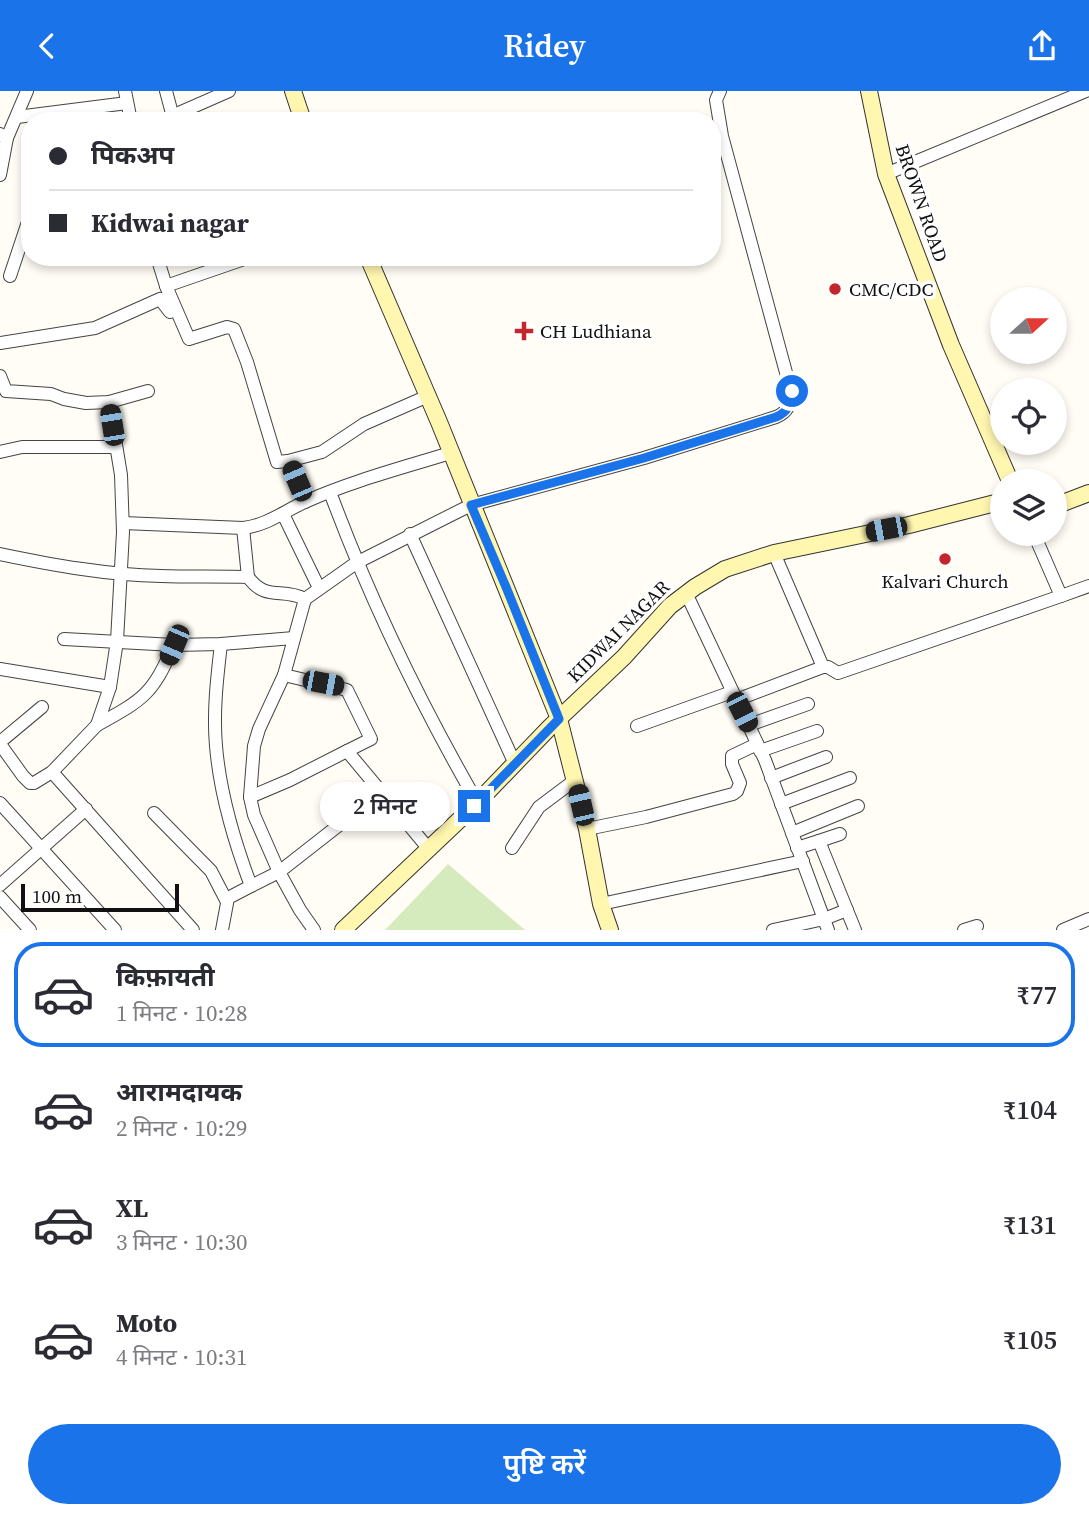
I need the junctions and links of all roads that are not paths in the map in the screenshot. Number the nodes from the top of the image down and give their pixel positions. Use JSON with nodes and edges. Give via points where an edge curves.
{"nodes":[{"id":1,"x":27,"y":91,"type":"edge"},
{"id":2,"x":166,"y":91,"type":"edge"},
{"id":3,"x":229,"y":91,"type":"edge"},
{"id":4,"x":293,"y":91,"type":"edge"},
{"id":5,"x":720,"y":91,"type":"edge"},
{"id":6,"x":869,"y":91,"type":"edge"},
{"id":7,"x":1087,"y":91,"type":"edge"},
{"id":8,"x":126,"y":97,"type":"edge"},
{"id":9,"x":44,"y":112,"type":"edge"},
{"id":10,"x":171,"y":112,"type":"edge"},
{"id":11,"x":185,"y":112,"type":"edge"},
{"id":12,"x":300,"y":112,"type":"edge"},
{"id":13,"x":718,"y":112,"type":"edge"},
{"id":14,"x":21,"y":116,"type":"edge"},
{"id":15,"x":17,"y":117,"type":"junction"},
{"id":16,"x":721,"y":131,"type":"edge"},
{"id":17,"x":4,"y":136,"type":"edge"},
{"id":18,"x":1,"y":167,"type":"edge"},
{"id":19,"x":886,"y":174,"type":"junction"},
{"id":20,"x":21,"y":243,"type":"edge"},
{"id":21,"x":160,"y":266,"type":"edge"},
{"id":22,"x":224,"y":266,"type":"edge"},
{"id":23,"x":372,"y":266,"type":"edge"},
{"id":24,"x":10,"y":276,"type":"dead end"},
{"id":25,"x":166,"y":286,"type":"junction"},
{"id":26,"x":177,"y":314,"type":"junction"},
{"id":27,"x":0,"y":343,"type":"edge"},
{"id":28,"x":0,"y":376,"type":"edge"},
{"id":29,"x":148,"y":391,"type":"dead end"},
{"id":30,"x":3,"y":392,"type":"edge"},
{"id":31,"x":428,"y":396,"type":"junction"},
{"id":32,"x":109,"y":403,"type":"junction"},
{"id":33,"x":116,"y":447,"type":"junction"},
{"id":34,"x":0,"y":452,"type":"edge"},
{"id":35,"x":450,"y":453,"type":"junction"},
{"id":36,"x":288,"y":461,"type":"junction"},
{"id":37,"x":1005,"y":469,"type":"edge"},
{"id":38,"x":330,"y":492,"type":"junction"},
{"id":39,"x":1089,"y":493,"type":"edge"},
{"id":40,"x":1067,"y":501,"type":"edge"},
{"id":41,"x":305,"y":502,"type":"junction"},
{"id":42,"x":990,"y":504,"type":"edge"},
{"id":43,"x":471,"y":505,"type":"junction"},
{"id":44,"x":283,"y":514,"type":"junction"},
{"id":45,"x":123,"y":523,"type":"junction"},
{"id":46,"x":243,"y":528,"type":"junction"},
{"id":47,"x":410,"y":534,"type":"junction"},
{"id":48,"x":1039,"y":546,"type":"edge"},
{"id":49,"x":774,"y":553,"type":"junction"},
{"id":50,"x":0,"y":554,"type":"edge"},
{"id":51,"x":356,"y":563,"type":"junction"},
{"id":52,"x":122,"y":573,"type":"junction"},
{"id":53,"x":248,"y":577,"type":"junction"},
{"id":54,"x":1089,"y":586,"type":"edge"},
{"id":55,"x":319,"y":588,"type":"junction"},
{"id":56,"x":686,"y":593,"type":"junction"},
{"id":57,"x":1061,"y":596,"type":"junction"},
{"id":58,"x":305,"y":600,"type":"junction"},
{"id":59,"x":294,"y":638,"type":"junction"},
{"id":60,"x":64,"y":639,"type":"dead end"},
{"id":61,"x":117,"y":641,"type":"junction"},
{"id":62,"x":221,"y":644,"type":"junction"},
{"id":63,"x":174,"y":645,"type":"junction"},
{"id":64,"x":823,"y":667,"type":"junction"},
{"id":65,"x":0,"y":669,"type":"edge"},
{"id":66,"x":284,"y":675,"type":"junction"},
{"id":67,"x":110,"y":687,"type":"junction"},
{"id":68,"x":734,"y":696,"type":"junction"},
{"id":69,"x":808,"y":704,"type":"dead end"},
{"id":70,"x":42,"y":707,"type":"dead end"},
{"id":71,"x":559,"y":719,"type":"junction"},
{"id":72,"x":97,"y":725,"type":"junction"},
{"id":73,"x":749,"y":725,"type":"junction"},
{"id":74,"x":637,"y":726,"type":"dead end"},
{"id":75,"x":817,"y":731,"type":"dead end"},
{"id":76,"x":0,"y":743,"type":"edge"},
{"id":77,"x":759,"y":747,"type":"junction"},
{"id":78,"x":347,"y":751,"type":"junction"},
{"id":79,"x":826,"y":757,"type":"dead end"},
{"id":80,"x":515,"y":764,"type":"junction"},
{"id":81,"x":52,"y":772,"type":"junction"},
{"id":82,"x":771,"y":778,"type":"junction"},
{"id":83,"x":850,"y":778,"type":"dead end"},
{"id":84,"x":575,"y":780,"type":"junction"},
{"id":85,"x":380,"y":793,"type":"junction"},
{"id":86,"x":250,"y":797,"type":"junction"},
{"id":87,"x":477,"y":802,"type":"junction"},
{"id":88,"x":0,"y":803,"type":"edge"},
{"id":89,"x":781,"y":804,"type":"junction"},
{"id":90,"x":858,"y":806,"type":"dead end"},
{"id":91,"x":86,"y":810,"type":"junction"},
{"id":92,"x":154,"y":813,"type":"dead end"},
{"id":93,"x":587,"y":829,"type":"junction"},
{"id":94,"x":792,"y":833,"type":"junction"},
{"id":95,"x":840,"y":834,"type":"dead end"},
{"id":96,"x":820,"y":841,"type":"junction"},
{"id":97,"x":41,"y":848,"type":"junction"},
{"id":98,"x":428,"y":848,"type":"junction"},
{"id":99,"x":512,"y":848,"type":"dead end"},
{"id":100,"x":797,"y":848,"type":"junction"},
{"id":101,"x":803,"y":861,"type":"junction"},
{"id":102,"x":279,"y":872,"type":"junction"},
{"id":103,"x":0,"y":885,"type":"edge"},
{"id":104,"x":251,"y":886,"type":"junction"},
{"id":105,"x":0,"y":897,"type":"edge"},
{"id":106,"x":226,"y":900,"type":"junction"},
{"id":107,"x":600,"y":904,"type":"junction"},
{"id":108,"x":847,"y":911,"type":"junction"},
{"id":109,"x":1089,"y":919,"type":"edge"},
{"id":110,"x":826,"y":925,"type":"edge"},
{"id":111,"x":977,"y":926,"type":"dead end"},
{"id":112,"x":30,"y":930,"type":"edge"},
{"id":113,"x":115,"y":930,"type":"edge"},
{"id":114,"x":194,"y":930,"type":"edge"},
{"id":115,"x":222,"y":930,"type":"edge"},
{"id":116,"x":314,"y":930,"type":"edge"},
{"id":117,"x":343,"y":930,"type":"edge"},
{"id":118,"x":610,"y":930,"type":"edge"},
{"id":119,"x":773,"y":930,"type":"edge"},
{"id":120,"x":855,"y":930,"type":"edge"},
{"id":121,"x":964,"y":930,"type":"edge"},
{"id":122,"x":1063,"y":930,"type":"edge"}],
"edges":[{"from":1,"to":15,"type":"street"},
{"from":2,"to":10,"type":"street"},
{"from":3,"to":11,"type":"street"},
{"from":4,"to":12,"type":"street"},
{"from":5,"to":13,"type":"street"},
{"from":6,"to":19,"type":"street","name":"BROWN ROAD"},
{"from":7,"to":19,"type":"street"},
{"from":8,"to":9,"type":"street"},
{"from":14,"to":15,"type":"street"},
{"from":15,"to":17,"type":"street"},
{"from":16,"to":43,"type":"street","via":[[792,391],[790,404],[776,417]]},
{"from":17,"to":18,"type":"street"},
{"from":19,"to":37,"type":"street","name":"BROWN ROAD","via":[[951,345]]},
{"from":20,"to":24,"type":"street"},
{"from":21,"to":25,"type":"street"},
{"from":22,"to":25,"type":"street"},
{"from":23,"to":31,"type":"street"},
{"from":25,"to":26,"type":"street"},
{"from":26,"to":27,"type":"street","via":[[157,299],[94,328]]},
{"from":26,"to":36,"type":"street","via":[[190,340],[227,327],[234,329],[276,460]]},
{"from":28,"to":30,"type":"street"},
{"from":29,"to":32,"type":"street"},
{"from":30,"to":32,"type":"street"},
{"from":31,"to":35,"type":"street"},
{"from":31,"to":36,"type":"street","via":[[364,424],[322,452]]},
{"from":32,"to":33,"type":"street"},
{"from":33,"to":34,"type":"street","via":[[22,447]]},
{"from":33,"to":45,"type":"street"},
{"from":35,"to":38,"type":"street"},
{"from":35,"to":43,"type":"street"},
{"from":36,"to":41,"type":"street"},
{"from":38,"to":41,"type":"street"},
{"from":38,"to":51,"type":"street"},
{"from":39,"to":40,"type":"street"},
{"from":41,"to":44,"type":"street"},
{"from":42,"to":49,"type":"street","name":"KIDWAI NAGAR"},
{"from":43,"to":47,"type":"street"},
{"from":43,"to":71,"type":"street"},
{"from":44,"to":46,"type":"street"},
{"from":44,"to":55,"type":"street"},
{"from":45,"to":46,"type":"street"},
{"from":45,"to":52,"type":"street"},
{"from":46,"to":53,"type":"street"},
{"from":47,"to":51,"type":"street"},
{"from":47,"to":80,"type":"street"},
{"from":48,"to":57,"type":"street"},
{"from":49,"to":56,"type":"street","name":"KIDWAI NAGAR","via":[[718,572]]},
{"from":49,"to":64,"type":"street"},
{"from":50,"to":52,"type":"street"},
{"from":51,"to":55,"type":"street"},
{"from":51,"to":87,"type":"street","via":[[429,717]]},
{"from":52,"to":53,"type":"street"},
{"from":52,"to":61,"type":"street"},
{"from":53,"to":58,"type":"street","via":[[261,591],[294,594]]},
{"from":54,"to":57,"type":"street"},
{"from":55,"to":58,"type":"street"},
{"from":56,"to":68,"type":"street"},
{"from":56,"to":71,"type":"street","name":"KIDWAI NAGAR"},
{"from":57,"to":64,"type":"street","via":[[838,673]]},
{"from":58,"to":59,"type":"street"},
{"from":59,"to":62,"type":"street"},
{"from":59,"to":66,"type":"street"},
{"from":60,"to":61,"type":"street"},
{"from":61,"to":63,"type":"street"},
{"from":61,"to":67,"type":"street"},
{"from":62,"to":63,"type":"street"},
{"from":62,"to":104,"type":"street","via":[[216,746],[234,841]]},
{"from":63,"to":72,"type":"street","via":[[151,690]]},
{"from":64,"to":68,"type":"street"},
{"from":65,"to":67,"type":"street"},
{"from":66,"to":78,"type":"street","via":[[347,690],[371,739]]},
{"from":66,"to":86,"type":"street","via":[[257,737]]},
{"from":67,"to":72,"type":"street"},
{"from":68,"to":73,"type":"street"},
{"from":68,"to":74,"type":"street"},
{"from":69,"to":73,"type":"street"},
{"from":70,"to":76,"type":"street"},
{"from":71,"to":80,"type":"street","name":"KIDWAI NAGAR"},
{"from":71,"to":84,"type":"street"},
{"from":72,"to":81,"type":"street"},
{"from":73,"to":77,"type":"street"},
{"from":75,"to":77,"type":"street"},
{"from":76,"to":81,"type":"street","via":[[30,783]]},
{"from":77,"to":82,"type":"street"},
{"from":77,"to":93,"type":"street","via":[[732,756],[740,783],[733,794]]},
{"from":78,"to":85,"type":"street"},
{"from":78,"to":86,"type":"street"},
{"from":79,"to":82,"type":"street"},
{"from":80,"to":87,"type":"street","name":"KIDWAI NAGAR"},
{"from":81,"to":91,"type":"street"},
{"from":82,"to":89,"type":"street"},
{"from":83,"to":89,"type":"street"},
{"from":84,"to":93,"type":"street"},
{"from":84,"to":99,"type":"street","via":[[539,807]]},
{"from":85,"to":98,"type":"street"},
{"from":85,"to":102,"type":"street"},
{"from":86,"to":102,"type":"street"},
{"from":87,"to":98,"type":"street","name":"KIDWAI NAGAR"},
{"from":88,"to":97,"type":"street"},
{"from":89,"to":94,"type":"street"},
{"from":90,"to":94,"type":"street"},
{"from":91,"to":97,"type":"street"},
{"from":91,"to":114,"type":"street"},
{"from":92,"to":106,"type":"street","via":[[211,871]]},
{"from":93,"to":107,"type":"street"},
{"from":94,"to":100,"type":"street"},
{"from":95,"to":96,"type":"street"},
{"from":96,"to":100,"type":"street"},
{"from":96,"to":108,"type":"street"},
{"from":97,"to":103,"type":"street"},
{"from":97,"to":113,"type":"street"},
{"from":98,"to":117,"type":"street","name":"KIDWAI NAGAR"},
{"from":100,"to":101,"type":"street"},
{"from":101,"to":107,"type":"street"},
{"from":101,"to":110,"type":"street"},
{"from":102,"to":104,"type":"street"},
{"from":102,"to":116,"type":"street"},
{"from":104,"to":106,"type":"street"},
{"from":105,"to":112,"type":"street"},
{"from":106,"to":115,"type":"street"},
{"from":107,"to":118,"type":"street"},
{"from":108,"to":110,"type":"street"},
{"from":108,"to":120,"type":"street"},
{"from":109,"to":122,"type":"street"},
{"from":110,"to":119,"type":"street"},
{"from":111,"to":121,"type":"street"}]}
